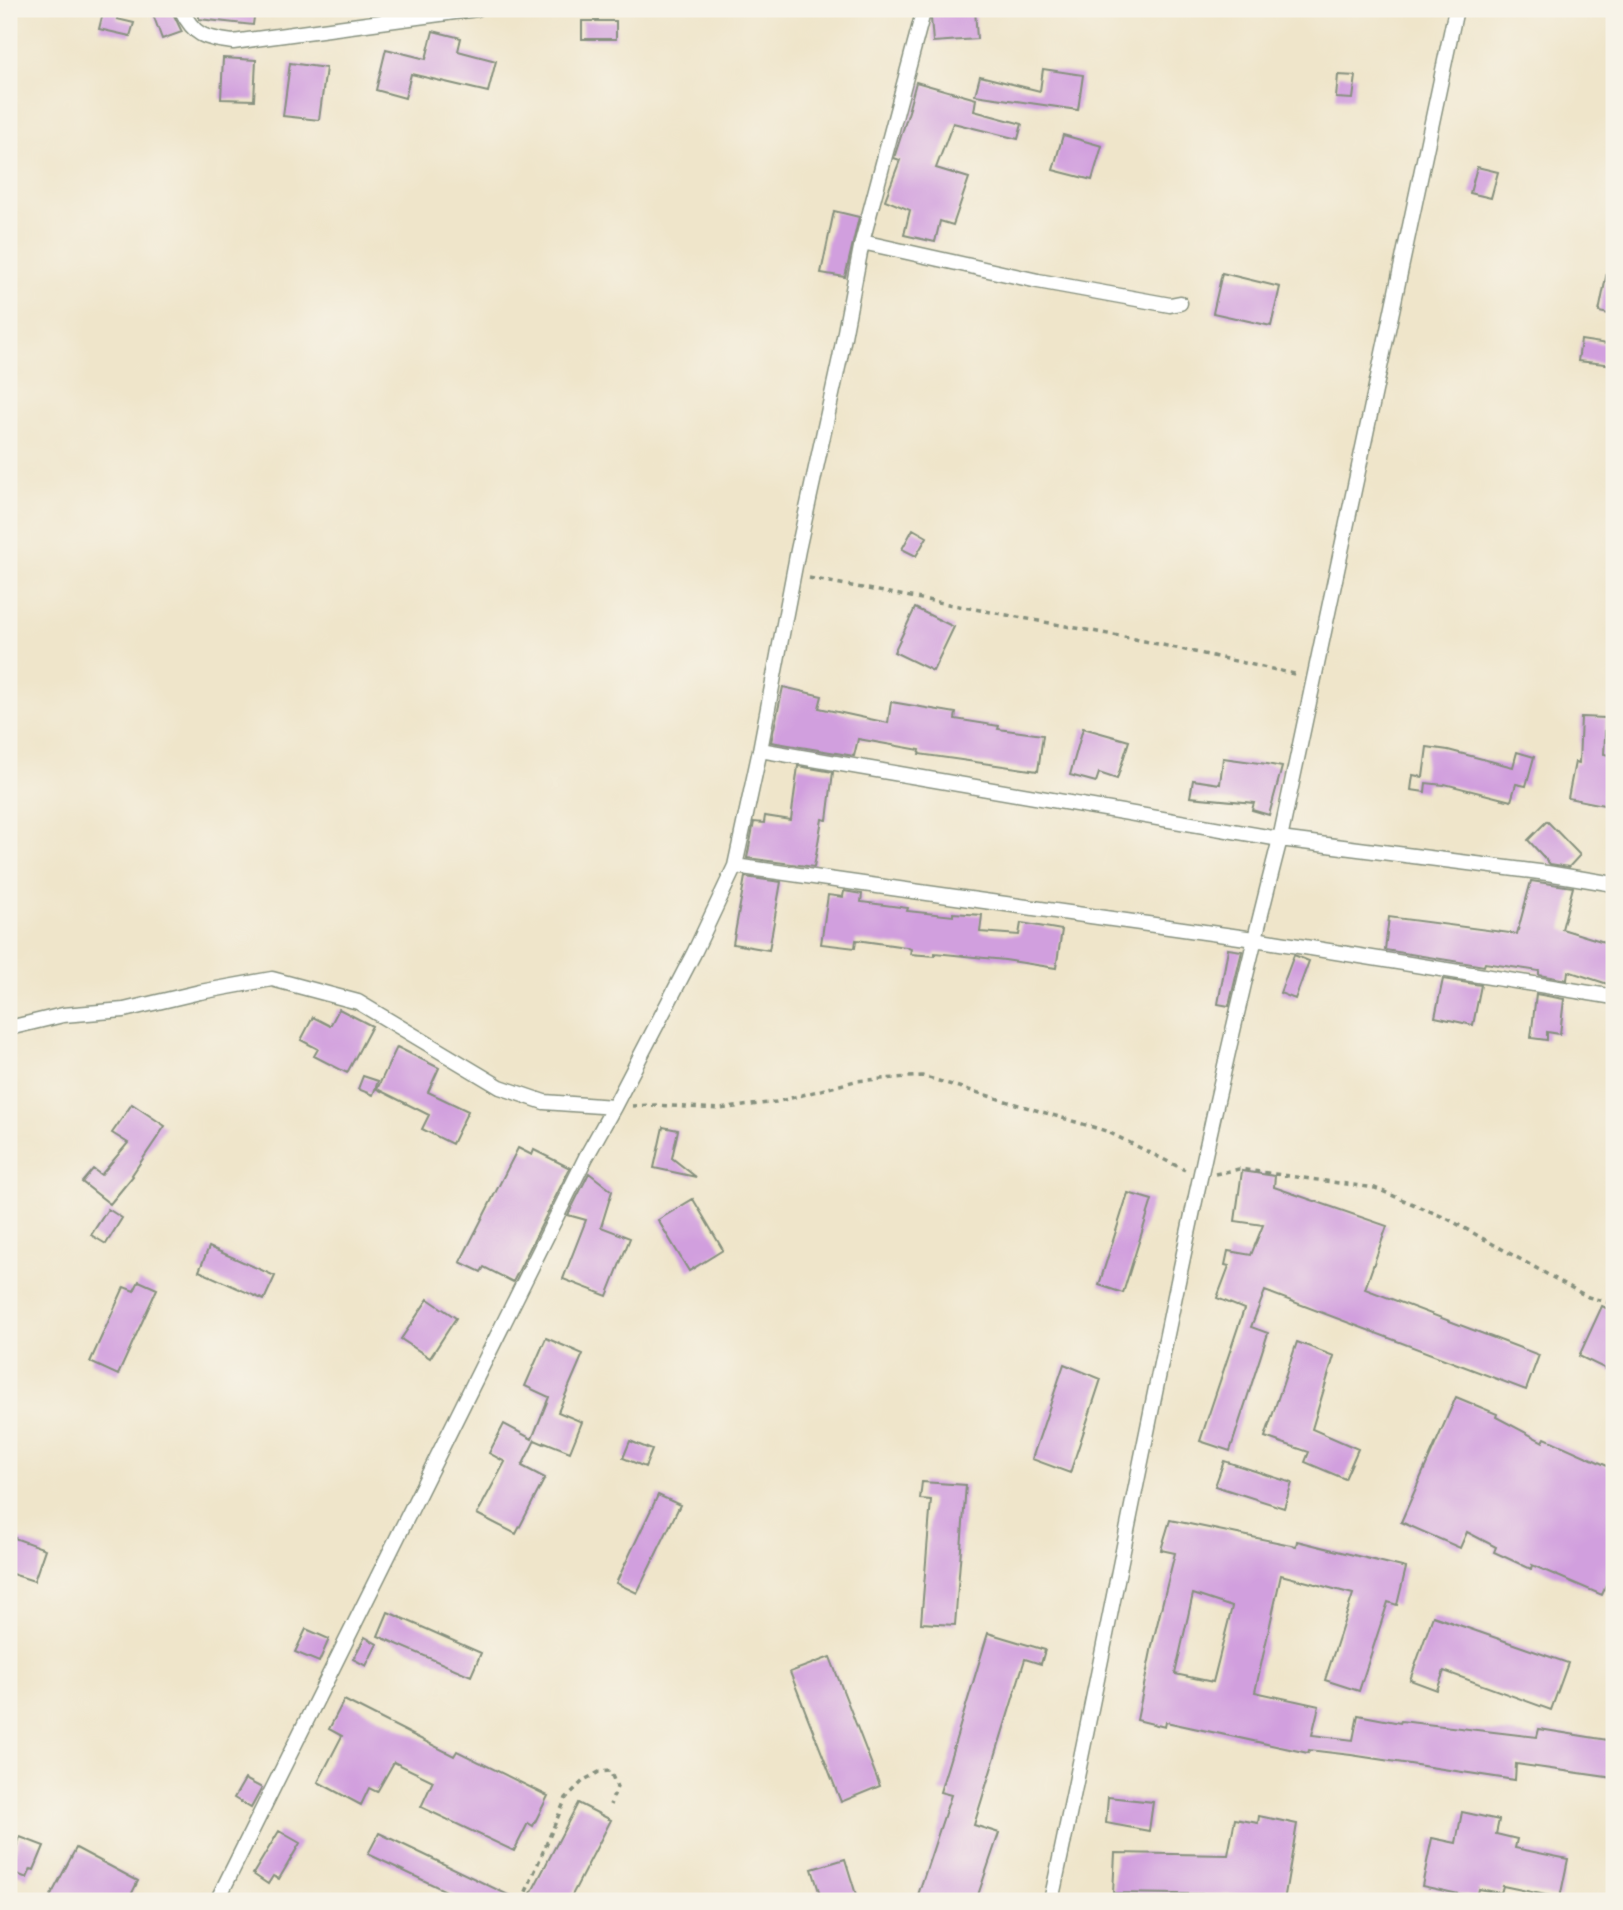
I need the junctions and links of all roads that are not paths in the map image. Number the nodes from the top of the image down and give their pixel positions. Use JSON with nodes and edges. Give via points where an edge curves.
{"nodes":[{"id":1,"x":181,"y":9,"type":"edge"},
{"id":2,"x":477,"y":9,"type":"edge"},
{"id":3,"x":924,"y":9,"type":"edge"},
{"id":4,"x":1456,"y":9,"type":"edge"},
{"id":5,"x":862,"y":242,"type":"junction"},
{"id":6,"x":1180,"y":303,"type":"dead end"},
{"id":7,"x":760,"y":750,"type":"junction"},
{"id":8,"x":1280,"y":839,"type":"junction"},
{"id":9,"x":735,"y":866,"type":"junction"},
{"id":10,"x":1614,"y":884,"type":"edge"},
{"id":11,"x":1254,"y":940,"type":"junction"},
{"id":12,"x":1614,"y":997,"type":"edge"},
{"id":13,"x":9,"y":1028,"type":"edge"},
{"id":14,"x":614,"y":1107,"type":"junction"},
{"id":15,"x":218,"y":1901,"type":"edge"},
{"id":16,"x":1051,"y":1901,"type":"edge"}],
"edges":[{"from":1,"to":2,"type":"street","via":[[187,22],[205,38],[233,43]]},
{"from":3,"to":5,"type":"street"},
{"from":4,"to":8,"type":"street"},
{"from":5,"to":6,"type":"street","via":[[1051,284]]},
{"from":5,"to":7,"type":"street"},
{"from":7,"to":8,"type":"street"},
{"from":7,"to":9,"type":"street"},
{"from":8,"to":10,"type":"street"},
{"from":8,"to":11,"type":"street"},
{"from":9,"to":11,"type":"street"},
{"from":9,"to":14,"type":"street"},
{"from":11,"to":12,"type":"street"},
{"from":11,"to":16,"type":"street"},
{"from":13,"to":14,"type":"street","via":[[272,979],[358,1002],[500,1087],[544,1102]]},
{"from":14,"to":15,"type":"street"}]}
